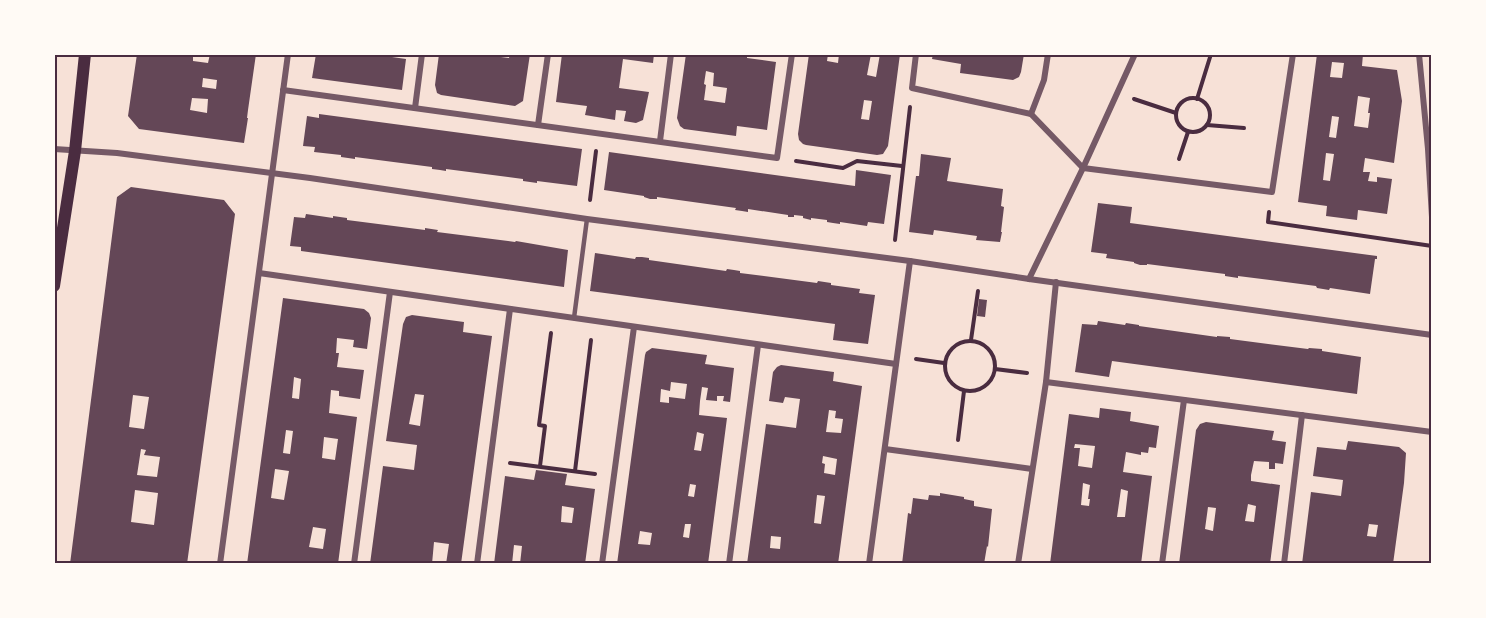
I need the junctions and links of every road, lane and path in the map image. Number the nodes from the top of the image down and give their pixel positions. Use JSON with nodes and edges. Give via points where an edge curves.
{"nodes":[{"id":1,"x":85,"y":54,"type":"edge"},
{"id":2,"x":288,"y":54,"type":"edge"},
{"id":3,"x":422,"y":54,"type":"edge"},
{"id":4,"x":548,"y":54,"type":"edge"},
{"id":5,"x":671,"y":54,"type":"edge"},
{"id":6,"x":792,"y":54,"type":"edge"},
{"id":7,"x":916,"y":54,"type":"edge"},
{"id":8,"x":1048,"y":54,"type":"edge"},
{"id":9,"x":1134,"y":54,"type":"edge"},
{"id":10,"x":1211,"y":54,"type":"edge"},
{"id":11,"x":1293,"y":54,"type":"edge"},
{"id":12,"x":1419,"y":54,"type":"edge"},
{"id":13,"x":912,"y":88,"type":"junction"},
{"id":14,"x":283,"y":90,"type":"junction"},
{"id":15,"x":1117,"y":92,"type":"junction"},
{"id":16,"x":1197,"y":99,"type":"junction"},
{"id":17,"x":415,"y":108,"type":"junction"},
{"id":18,"x":1176,"y":113,"type":"junction"},
{"id":19,"x":1030,"y":114,"type":"junction"},
{"id":20,"x":538,"y":125,"type":"junction"},
{"id":21,"x":1207,"y":125,"type":"junction"},
{"id":22,"x":1244,"y":128,"type":"dead end"},
{"id":23,"x":1188,"y":132,"type":"junction"},
{"id":24,"x":598,"y":133,"type":"junction"},
{"id":25,"x":660,"y":141,"type":"junction"},
{"id":26,"x":1430,"y":148,"type":"edge"},
{"id":27,"x":54,"y":149,"type":"edge"},
{"id":28,"x":75,"y":151,"type":"junction"},
{"id":29,"x":777,"y":158,"type":"junction"},
{"id":30,"x":1179,"y":159,"type":"dead end"},
{"id":31,"x":902,"y":166,"type":"junction"},
{"id":32,"x":1083,"y":168,"type":"junction"},
{"id":33,"x":272,"y":173,"type":"junction"},
{"id":34,"x":1272,"y":192,"type":"junction"},
{"id":35,"x":1432,"y":217,"type":"edge"},
{"id":36,"x":587,"y":219,"type":"junction"},
{"id":37,"x":1432,"y":246,"type":"edge"},
{"id":38,"x":893,"y":259,"type":"junction"},
{"id":39,"x":910,"y":261,"type":"junction"},
{"id":40,"x":259,"y":273,"type":"junction"},
{"id":41,"x":1029,"y":279,"type":"junction"},
{"id":42,"x":1056,"y":282,"type":"junction"},
{"id":43,"x":54,"y":286,"type":"edge"},
{"id":44,"x":978,"y":288,"type":"dead end"},
{"id":45,"x":390,"y":292,"type":"junction"},
{"id":46,"x":510,"y":309,"type":"junction"},
{"id":47,"x":574,"y":318,"type":"junction"},
{"id":48,"x":634,"y":327,"type":"junction"},
{"id":49,"x":1432,"y":335,"type":"edge"},
{"id":50,"x":550,"y":336,"type":"dead end"},
{"id":51,"x":971,"y":340,"type":"junction"},
{"id":52,"x":591,"y":345,"type":"dead end"},
{"id":53,"x":758,"y":345,"type":"junction"},
{"id":54,"x":912,"y":358,"type":"dead end"},
{"id":55,"x":944,"y":363,"type":"junction"},
{"id":56,"x":896,"y":364,"type":"junction"},
{"id":57,"x":995,"y":369,"type":"junction"},
{"id":58,"x":1028,"y":373,"type":"dead end"},
{"id":59,"x":1046,"y":382,"type":"junction"},
{"id":60,"x":964,"y":391,"type":"junction"},
{"id":61,"x":1184,"y":400,"type":"junction"},
{"id":62,"x":1302,"y":415,"type":"junction"},
{"id":63,"x":1432,"y":432,"type":"edge"},
{"id":64,"x":957,"y":443,"type":"dead end"},
{"id":65,"x":885,"y":449,"type":"junction"},
{"id":66,"x":490,"y":460,"type":"junction"},
{"id":67,"x":540,"y":466,"type":"junction"},
{"id":68,"x":1032,"y":468,"type":"junction"},
{"id":69,"x":575,"y":471,"type":"junction"},
{"id":70,"x":614,"y":476,"type":"junction"},
{"id":71,"x":220,"y":564,"type":"edge"},
{"id":72,"x":354,"y":564,"type":"edge"},
{"id":73,"x":477,"y":564,"type":"edge"},
{"id":74,"x":602,"y":564,"type":"edge"},
{"id":75,"x":729,"y":564,"type":"edge"},
{"id":76,"x":869,"y":564,"type":"edge"},
{"id":77,"x":1018,"y":564,"type":"edge"},
{"id":78,"x":1162,"y":564,"type":"edge"},
{"id":79,"x":1284,"y":564,"type":"edge"}],
"edges":[{"from":1,"to":28,"type":"main road"},
{"from":2,"to":14,"type":"street"},
{"from":3,"to":17,"type":"street"},
{"from":4,"to":20,"type":"street"},
{"from":5,"to":25,"type":"street"},
{"from":6,"to":29,"type":"street"},
{"from":7,"to":13,"type":"street"},
{"from":8,"to":19,"type":"street","via":[[1044,80]]},
{"from":9,"to":15,"type":"street"},
{"from":10,"to":16,"type":"path"},
{"from":11,"to":34,"type":"street"},
{"from":12,"to":26,"type":"street"},
{"from":13,"to":19,"type":"street"},
{"from":13,"to":31,"type":"path"},
{"from":14,"to":17,"type":"street"},
{"from":14,"to":33,"type":"street"},
{"from":15,"to":18,"type":"path"},
{"from":15,"to":32,"type":"street"},
{"from":16,"to":18,"type":"path","via":[[1182,101]]},
{"from":16,"to":21,"type":"path","via":[[1209,108]]},
{"from":17,"to":20,"type":"street"},
{"from":18,"to":23,"type":"path","via":[[1180,127]]},
{"from":19,"to":32,"type":"street"},
{"from":20,"to":24,"type":"street"},
{"from":21,"to":22,"type":"path"},
{"from":21,"to":23,"type":"path"},
{"from":23,"to":30,"type":"path"},
{"from":24,"to":25,"type":"street"},
{"from":24,"to":36,"type":"path"},
{"from":25,"to":29,"type":"street"},
{"from":26,"to":35,"type":"street"},
{"from":27,"to":28,"type":"street"},
{"from":28,"to":33,"type":"street"},
{"from":28,"to":43,"type":"main road"},
{"from":29,"to":31,"type":"path","via":[[843,168],[857,161]]},
{"from":31,"to":38,"type":"path"},
{"from":32,"to":34,"type":"street"},
{"from":32,"to":41,"type":"street"},
{"from":33,"to":36,"type":"street"},
{"from":33,"to":40,"type":"street"},
{"from":34,"to":37,"type":"path","via":[[1268,222]]},
{"from":36,"to":38,"type":"street"},
{"from":36,"to":47,"type":"lane"},
{"from":38,"to":39,"type":"street"},
{"from":39,"to":41,"type":"street"},
{"from":39,"to":56,"type":"street"},
{"from":40,"to":45,"type":"street"},
{"from":40,"to":71,"type":"street"},
{"from":41,"to":42,"type":"street"},
{"from":42,"to":49,"type":"street"},
{"from":42,"to":59,"type":"street"},
{"from":44,"to":51,"type":"path"},
{"from":45,"to":46,"type":"street"},
{"from":45,"to":72,"type":"street"},
{"from":46,"to":47,"type":"street"},
{"from":46,"to":66,"type":"street"},
{"from":47,"to":48,"type":"street"},
{"from":48,"to":53,"type":"street"},
{"from":48,"to":70,"type":"street"},
{"from":50,"to":67,"type":"path","via":[[539,425],[545,426]]},
{"from":51,"to":55,"type":"path","via":[[950,350]]},
{"from":51,"to":57,"type":"path","via":[[984,345],[993,355]]},
{"from":52,"to":69,"type":"path"},
{"from":53,"to":56,"type":"street"},
{"from":53,"to":75,"type":"street"},
{"from":54,"to":55,"type":"path"},
{"from":55,"to":60,"type":"path","via":[[952,385]]},
{"from":56,"to":65,"type":"street"},
{"from":57,"to":58,"type":"path"},
{"from":57,"to":60,"type":"path","via":[[984,388]]},
{"from":59,"to":61,"type":"street"},
{"from":59,"to":68,"type":"street"},
{"from":60,"to":64,"type":"path"},
{"from":61,"to":62,"type":"street"},
{"from":61,"to":78,"type":"street"},
{"from":62,"to":63,"type":"street"},
{"from":62,"to":79,"type":"street"},
{"from":65,"to":68,"type":"street"},
{"from":65,"to":76,"type":"street"},
{"from":66,"to":67,"type":"path"},
{"from":66,"to":73,"type":"street"},
{"from":67,"to":69,"type":"path"},
{"from":68,"to":77,"type":"street"},
{"from":69,"to":70,"type":"path"},
{"from":70,"to":74,"type":"street"}]}
